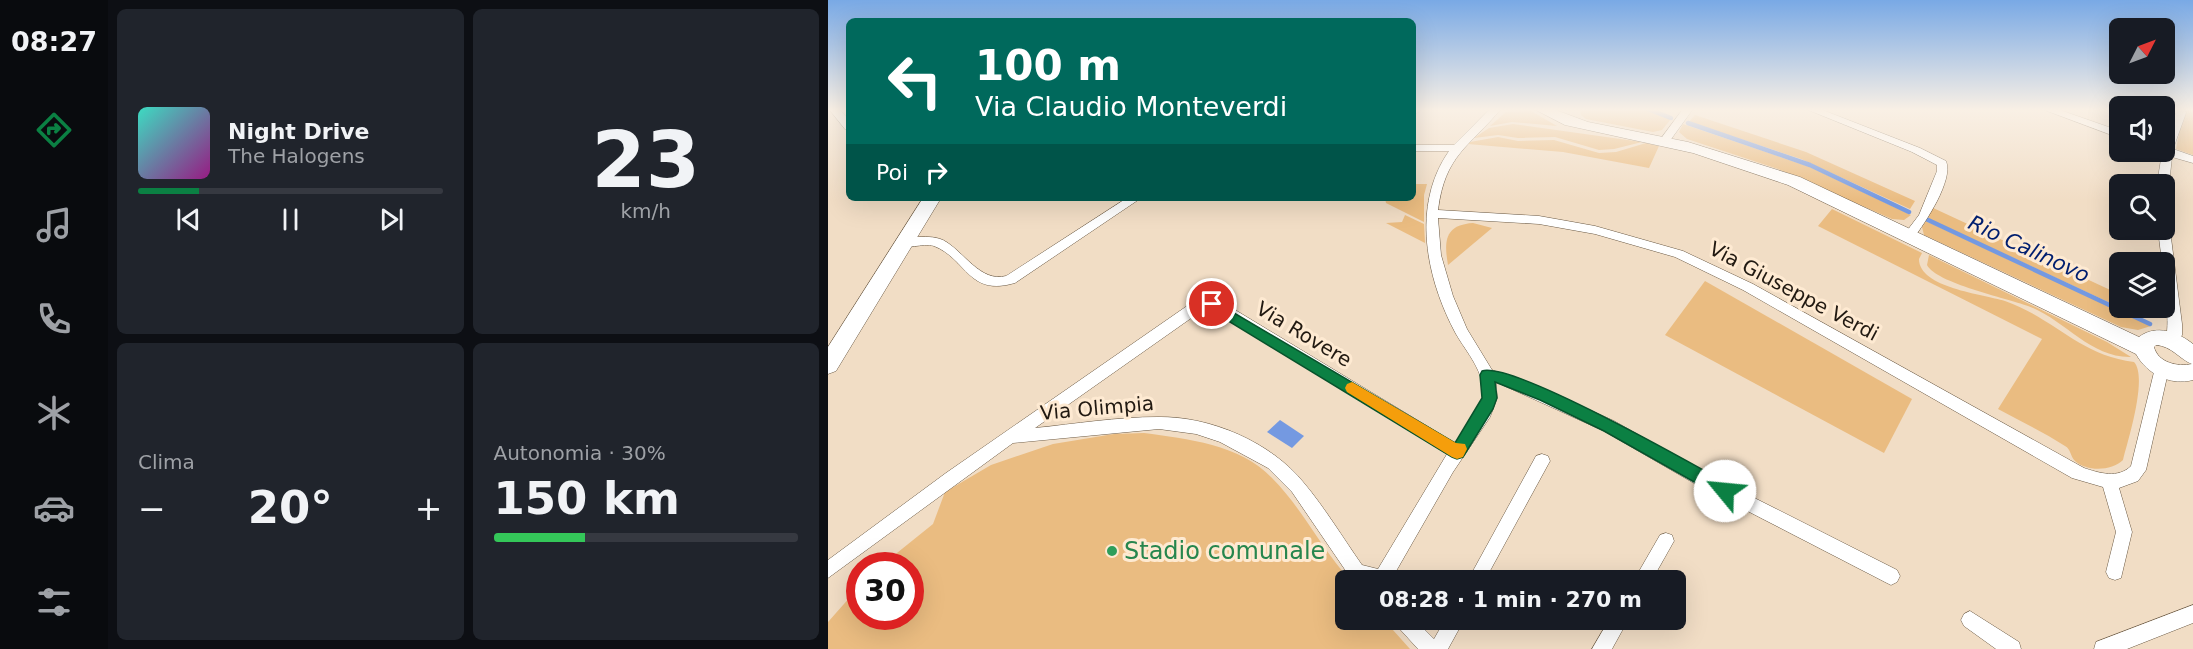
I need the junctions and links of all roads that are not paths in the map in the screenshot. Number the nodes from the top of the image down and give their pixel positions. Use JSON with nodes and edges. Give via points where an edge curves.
{"nodes":[{"id":1,"x":1466,"y":139,"type":"edge"},
{"id":2,"x":1661,"y":139,"type":"edge"},
{"id":3,"x":1888,"y":139,"type":"edge"},
{"id":4,"x":1665,"y":140,"type":"joint"},
{"id":5,"x":1416,"y":148,"type":"edge"},
{"id":6,"x":1457,"y":148,"type":"junction"},
{"id":7,"x":2175,"y":154,"type":"edge"},
{"id":8,"x":2193,"y":160,"type":"edge"},
{"id":9,"x":930,"y":201,"type":"edge"},
{"id":10,"x":1130,"y":201,"type":"edge"},
{"id":11,"x":1433,"y":214,"type":"junction"},
{"id":12,"x":1909,"y":236,"type":"junction"},
{"id":13,"x":2165,"y":240,"type":"edge"},
{"id":14,"x":904,"y":242,"type":"junction"},
{"id":15,"x":2172,"y":340,"type":"junction"},
{"id":16,"x":2143,"y":348,"type":"junction"},
{"id":17,"x":2193,"y":356,"type":"edge"},
{"id":18,"x":828,"y":365,"type":"edge"},
{"id":19,"x":2162,"y":368,"type":"junction"},
{"id":20,"x":2193,"y":372,"type":"edge"},
{"id":21,"x":1487,"y":375,"type":"junction"},
{"id":22,"x":1011,"y":437,"type":"junction"},
{"id":23,"x":1457,"y":452,"type":"junction"},
{"id":24,"x":1542,"y":461,"type":"dead end"},
{"id":25,"x":2109,"y":481,"type":"junction"},
{"id":26,"x":1666,"y":541,"type":"dead end"},
{"id":27,"x":828,"y":570,"type":"edge"},
{"id":28,"x":1355,"y":570,"type":"edge"},
{"id":29,"x":1389,"y":570,"type":"edge"},
{"id":30,"x":1482,"y":570,"type":"edge"},
{"id":31,"x":1648,"y":570,"type":"edge"},
{"id":32,"x":2115,"y":572,"type":"dead end"},
{"id":33,"x":1891,"y":576,"type":"dead end"},
{"id":34,"x":2193,"y":614,"type":"edge"},
{"id":35,"x":1970,"y":620,"type":"dead end"},
{"id":36,"x":1412,"y":630,"type":"edge"},
{"id":37,"x":1449,"y":630,"type":"edge"},
{"id":38,"x":1613,"y":630,"type":"edge"},
{"id":39,"x":1431,"y":649,"type":"edge"},
{"id":40,"x":1438,"y":649,"type":"edge"},
{"id":41,"x":1601,"y":649,"type":"edge"},
{"id":42,"x":2012,"y":649,"type":"edge"},
{"id":43,"x":2103,"y":649,"type":"edge"}],
"edges":[{"from":1,"to":6,"type":"street"},
{"from":2,"to":4,"type":"street"},
{"from":3,"to":12,"type":"street","via":[[1942,163],[1943,171],[1924,216]]},
{"from":4,"to":12,"type":"street","via":[[1794,181]]},
{"from":5,"to":6,"type":"street"},
{"from":6,"to":11,"type":"street","via":[[1441,172]]},
{"from":7,"to":8,"type":"street"},
{"from":9,"to":14,"type":"main road"},
{"from":10,"to":14,"type":"street","via":[[1001,283],[988,282],[937,243]]},
{"from":11,"to":21,"type":"street","via":[[1433,237],[1444,294]]},
{"from":11,"to":25,"type":"street","name":"Via Giuseppe Verdi","via":[[1539,220],[1595,230],[1679,254],[1748,287],[2078,473]]},
{"from":12,"to":16,"type":"street"},
{"from":13,"to":15,"type":"street","via":[[2175,324]]},
{"from":14,"to":18,"type":"main road"},
{"from":15,"to":16,"type":"street","via":[[2151,338]]},
{"from":15,"to":17,"type":"street"},
{"from":16,"to":19,"type":"street"},
{"from":19,"to":20,"type":"street","via":[[2182,374]]},
{"from":19,"to":25,"type":"street","via":[[2138,470],[2134,475]]},
{"from":21,"to":23,"type":"street","via":[[1488,404]]},
{"from":21,"to":33,"type":"street","via":[[1610,426],[1705,481]]},
{"from":22,"to":23,"type":"street","name":"Via Rovere","via":[[1192,309],[1212,304]]},
{"from":22,"to":27,"type":"street"},
{"from":22,"to":28,"type":"street","name":"Via Olimpia","via":[[1160,423],[1224,436],[1274,463],[1298,487]]},
{"from":23,"to":29,"type":"street"},
{"from":24,"to":30,"type":"street"},
{"from":25,"to":32,"type":"street","via":[[2124,532]]},
{"from":26,"to":31,"type":"street"},
{"from":34,"to":43,"type":"street"},
{"from":35,"to":42,"type":"street"},
{"from":36,"to":39,"type":"street"},
{"from":37,"to":40,"type":"street"},
{"from":38,"to":41,"type":"street"}]}
